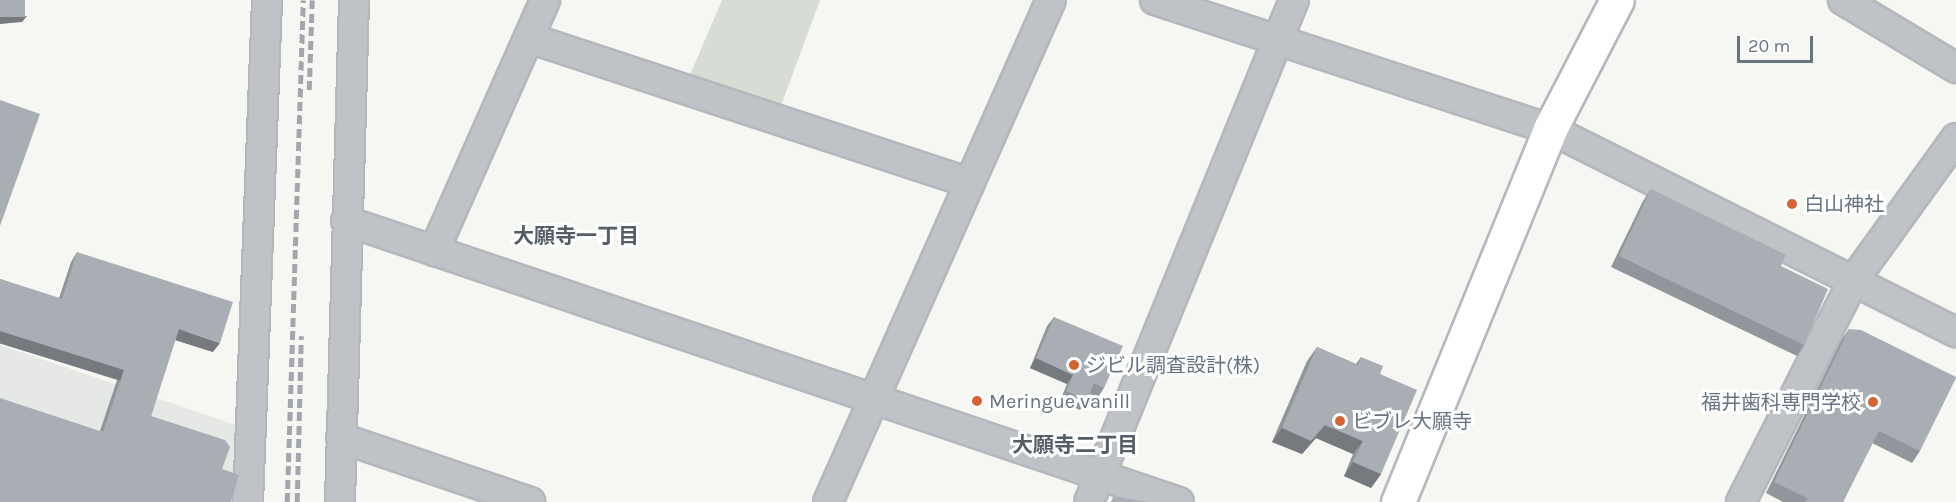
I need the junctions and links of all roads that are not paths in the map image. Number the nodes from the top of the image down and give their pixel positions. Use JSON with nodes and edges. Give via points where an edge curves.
{"nodes":[{"id":1,"x":267,"y":0,"type":"edge"},
{"id":2,"x":354,"y":0,"type":"edge"},
{"id":3,"x":545,"y":0,"type":"edge"},
{"id":4,"x":1051,"y":0,"type":"edge"},
{"id":5,"x":1155,"y":0,"type":"edge"},
{"id":6,"x":1294,"y":0,"type":"edge"},
{"id":7,"x":1617,"y":0,"type":"edge"},
{"id":8,"x":1843,"y":0,"type":"edge"},
{"id":9,"x":529,"y":38,"type":"junction"},
{"id":10,"x":1276,"y":39,"type":"junction"},
{"id":11,"x":1956,"y":68,"type":"edge"},
{"id":12,"x":1550,"y":129,"type":"junction"},
{"id":13,"x":1956,"y":138,"type":"edge"},
{"id":14,"x":970,"y":183,"type":"junction"},
{"id":15,"x":346,"y":221,"type":"junction"},
{"id":16,"x":434,"y":251,"type":"junction"},
{"id":17,"x":1853,"y":281,"type":"junction"},
{"id":18,"x":1956,"y":332,"type":"edge"},
{"id":19,"x":873,"y":401,"type":"junction"},
{"id":20,"x":341,"y":438,"type":"junction"},
{"id":21,"x":1100,"y":476,"type":"junction"},
{"id":22,"x":248,"y":502,"type":"edge"},
{"id":23,"x":340,"y":502,"type":"edge"},
{"id":24,"x":530,"y":502,"type":"edge"},
{"id":25,"x":828,"y":502,"type":"edge"},
{"id":26,"x":1089,"y":502,"type":"edge"},
{"id":27,"x":1179,"y":502,"type":"edge"},
{"id":28,"x":1398,"y":502,"type":"edge"},
{"id":29,"x":1741,"y":502,"type":"edge"}],
"edges":[{"from":1,"to":22,"type":"street"},
{"from":2,"to":15,"type":"street"},
{"from":3,"to":9,"type":"street"},
{"from":4,"to":14,"type":"street"},
{"from":5,"to":10,"type":"street"},
{"from":6,"to":10,"type":"street"},
{"from":7,"to":12,"type":"street"},
{"from":8,"to":11,"type":"street"},
{"from":9,"to":14,"type":"street"},
{"from":9,"to":16,"type":"street"},
{"from":10,"to":12,"type":"street"},
{"from":10,"to":21,"type":"street"},
{"from":12,"to":17,"type":"street"},
{"from":12,"to":28,"type":"street"},
{"from":13,"to":17,"type":"street"},
{"from":14,"to":19,"type":"street"},
{"from":15,"to":16,"type":"street"},
{"from":15,"to":20,"type":"street"},
{"from":16,"to":19,"type":"street"},
{"from":17,"to":18,"type":"street"},
{"from":17,"to":29,"type":"street"},
{"from":19,"to":21,"type":"street"},
{"from":19,"to":25,"type":"street"},
{"from":20,"to":23,"type":"street"},
{"from":20,"to":24,"type":"street"},
{"from":21,"to":26,"type":"street"},
{"from":21,"to":27,"type":"street"}]}
